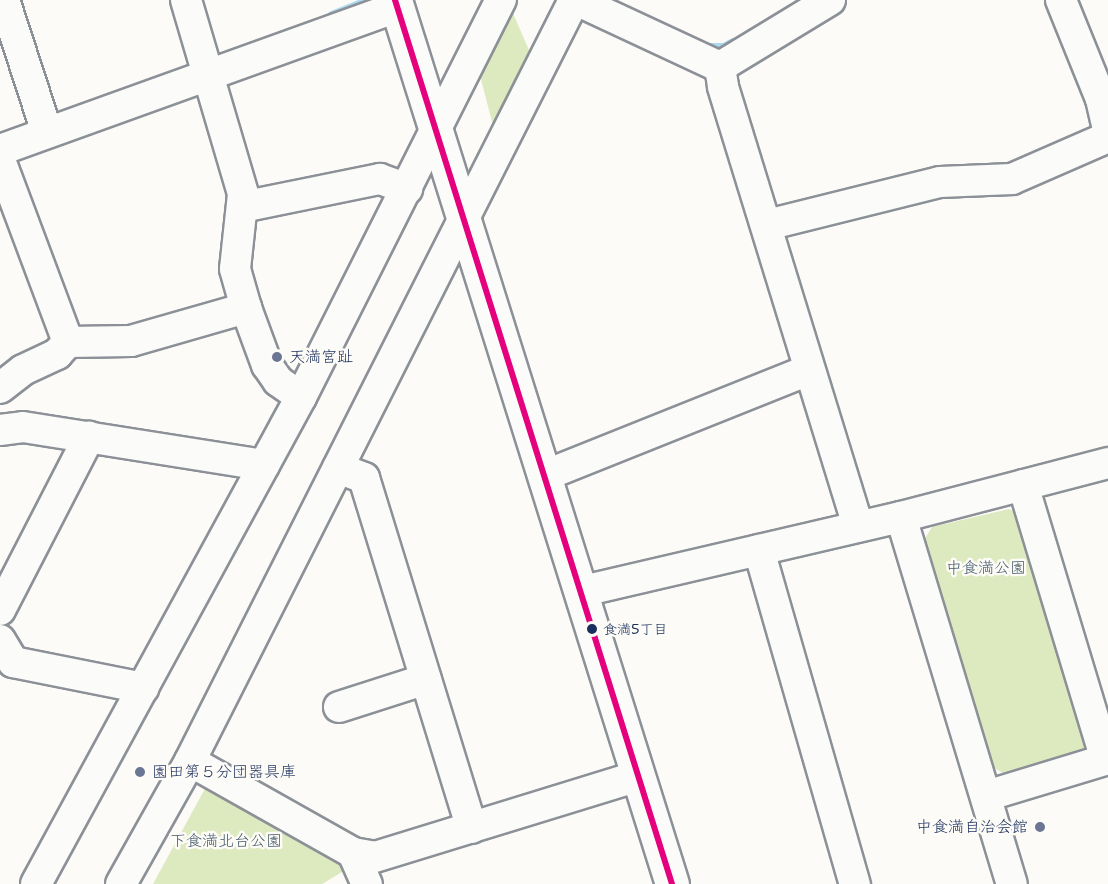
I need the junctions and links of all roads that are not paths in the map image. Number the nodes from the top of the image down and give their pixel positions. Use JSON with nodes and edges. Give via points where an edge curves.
{"nodes":[{"id":1,"x":4,"y":0,"type":"edge"},
{"id":2,"x":186,"y":0,"type":"edge"},
{"id":3,"x":501,"y":0,"type":"edge"},
{"id":4,"x":575,"y":0,"type":"edge"},
{"id":5,"x":830,"y":0,"type":"edge"},
{"id":6,"x":1061,"y":0,"type":"edge"},
{"id":7,"x":396,"y":3,"type":"edge"},
{"id":8,"x":720,"y":67,"type":"junction"},
{"id":9,"x":210,"y":73,"type":"junction"},
{"id":10,"x":1108,"y":130,"type":"edge"},
{"id":11,"x":437,"y":131,"type":"junction"},
{"id":12,"x":47,"y":132,"type":"junction"},
{"id":13,"x":1108,"y":137,"type":"edge"},
{"id":14,"x":0,"y":150,"type":"edge"},
{"id":15,"x":0,"y":160,"type":"edge"},
{"id":16,"x":407,"y":189,"type":"junction"},
{"id":17,"x":242,"y":207,"type":"junction"},
{"id":18,"x":465,"y":221,"type":"junction"},
{"id":19,"x":767,"y":225,"type":"junction"},
{"id":20,"x":246,"y":308,"type":"junction"},
{"id":21,"x":68,"y":342,"type":"junction"},
{"id":22,"x":809,"y":370,"type":"junction"},
{"id":23,"x":0,"y":388,"type":"edge"},
{"id":24,"x":301,"y":397,"type":"junction"},
{"id":25,"x":0,"y":429,"type":"edge"},
{"id":26,"x":90,"y":437,"type":"junction"},
{"id":27,"x":1108,"y":463,"type":"edge"},
{"id":28,"x":264,"y":465,"type":"junction"},
{"id":29,"x":338,"y":468,"type":"junction"},
{"id":30,"x":546,"y":475,"type":"junction"},
{"id":31,"x":1023,"y":485,"type":"junction"},
{"id":32,"x":901,"y":517,"type":"junction"},
{"id":33,"x":858,"y":525,"type":"junction"},
{"id":34,"x":759,"y":550,"type":"junction"},
{"id":35,"x":583,"y":591,"type":"junction"},
{"id":36,"x":0,"y":610,"type":"edge"},
{"id":37,"x":0,"y":640,"type":"edge"},
{"id":38,"x":426,"y":679,"type":"junction"},
{"id":39,"x":143,"y":688,"type":"junction"},
{"id":40,"x":339,"y":707,"type":"dead end"},
{"id":41,"x":1107,"y":759,"type":"edge"},
{"id":42,"x":190,"y":761,"type":"junction"},
{"id":43,"x":639,"y":776,"type":"junction"},
{"id":44,"x":986,"y":796,"type":"junction"},
{"id":45,"x":472,"y":828,"type":"junction"},
{"id":46,"x":353,"y":853,"type":"junction"},
{"id":47,"x":36,"y":884,"type":"edge"},
{"id":48,"x":121,"y":884,"type":"edge"},
{"id":49,"x":367,"y":884,"type":"edge"},
{"id":50,"x":672,"y":884,"type":"edge"},
{"id":51,"x":855,"y":884,"type":"edge"},
{"id":52,"x":1012,"y":884,"type":"edge"}],
"edges":[{"from":1,"to":12,"type":"street"},
{"from":2,"to":9,"type":"street"},
{"from":3,"to":11,"type":"street"},
{"from":4,"to":8,"type":"street"},
{"from":4,"to":18,"type":"street"},
{"from":5,"to":8,"type":"street"},
{"from":6,"to":10,"type":"street","via":[[1101,99]]},
{"from":7,"to":9,"type":"street"},
{"from":7,"to":11,"type":"main road"},
{"from":8,"to":19,"type":"street"},
{"from":9,"to":12,"type":"street"},
{"from":9,"to":17,"type":"street","via":[[243,194]]},
{"from":11,"to":16,"type":"street"},
{"from":11,"to":18,"type":"main road"},
{"from":12,"to":14,"type":"street"},
{"from":13,"to":19,"type":"street","via":[[1012,179],[940,182]]},
{"from":15,"to":21,"type":"street"},
{"from":16,"to":17,"type":"street","via":[[380,179]]},
{"from":16,"to":24,"type":"street"},
{"from":17,"to":20,"type":"street","via":[[235,269]]},
{"from":18,"to":29,"type":"street"},
{"from":18,"to":30,"type":"main road"},
{"from":19,"to":22,"type":"street"},
{"from":20,"to":21,"type":"street","via":[[131,340]]},
{"from":20,"to":24,"type":"street","via":[[267,365],[278,381]]},
{"from":21,"to":23,"type":"street","via":[[57,354],[23,370]]},
{"from":22,"to":30,"type":"street"},
{"from":22,"to":33,"type":"street"},
{"from":24,"to":28,"type":"street"},
{"from":25,"to":26,"type":"street","via":[[23,427]]},
{"from":26,"to":28,"type":"street"},
{"from":26,"to":36,"type":"street"},
{"from":27,"to":31,"type":"street"},
{"from":28,"to":39,"type":"street"},
{"from":29,"to":38,"type":"street","via":[[364,478]]},
{"from":29,"to":42,"type":"street"},
{"from":30,"to":35,"type":"main road"},
{"from":31,"to":32,"type":"street"},
{"from":31,"to":41,"type":"street"},
{"from":32,"to":33,"type":"street"},
{"from":32,"to":44,"type":"street"},
{"from":33,"to":34,"type":"street"},
{"from":34,"to":35,"type":"street"},
{"from":34,"to":51,"type":"street"},
{"from":35,"to":43,"type":"main road"},
{"from":37,"to":39,"type":"street","via":[[13,662]]},
{"from":38,"to":40,"type":"street"},
{"from":38,"to":45,"type":"street"},
{"from":39,"to":47,"type":"street"},
{"from":41,"to":44,"type":"street"},
{"from":42,"to":46,"type":"street"},
{"from":42,"to":48,"type":"street"},
{"from":43,"to":45,"type":"street"},
{"from":43,"to":50,"type":"main road"},
{"from":44,"to":52,"type":"street"},
{"from":45,"to":46,"type":"street","via":[[375,857]]},
{"from":46,"to":49,"type":"street"}]}
